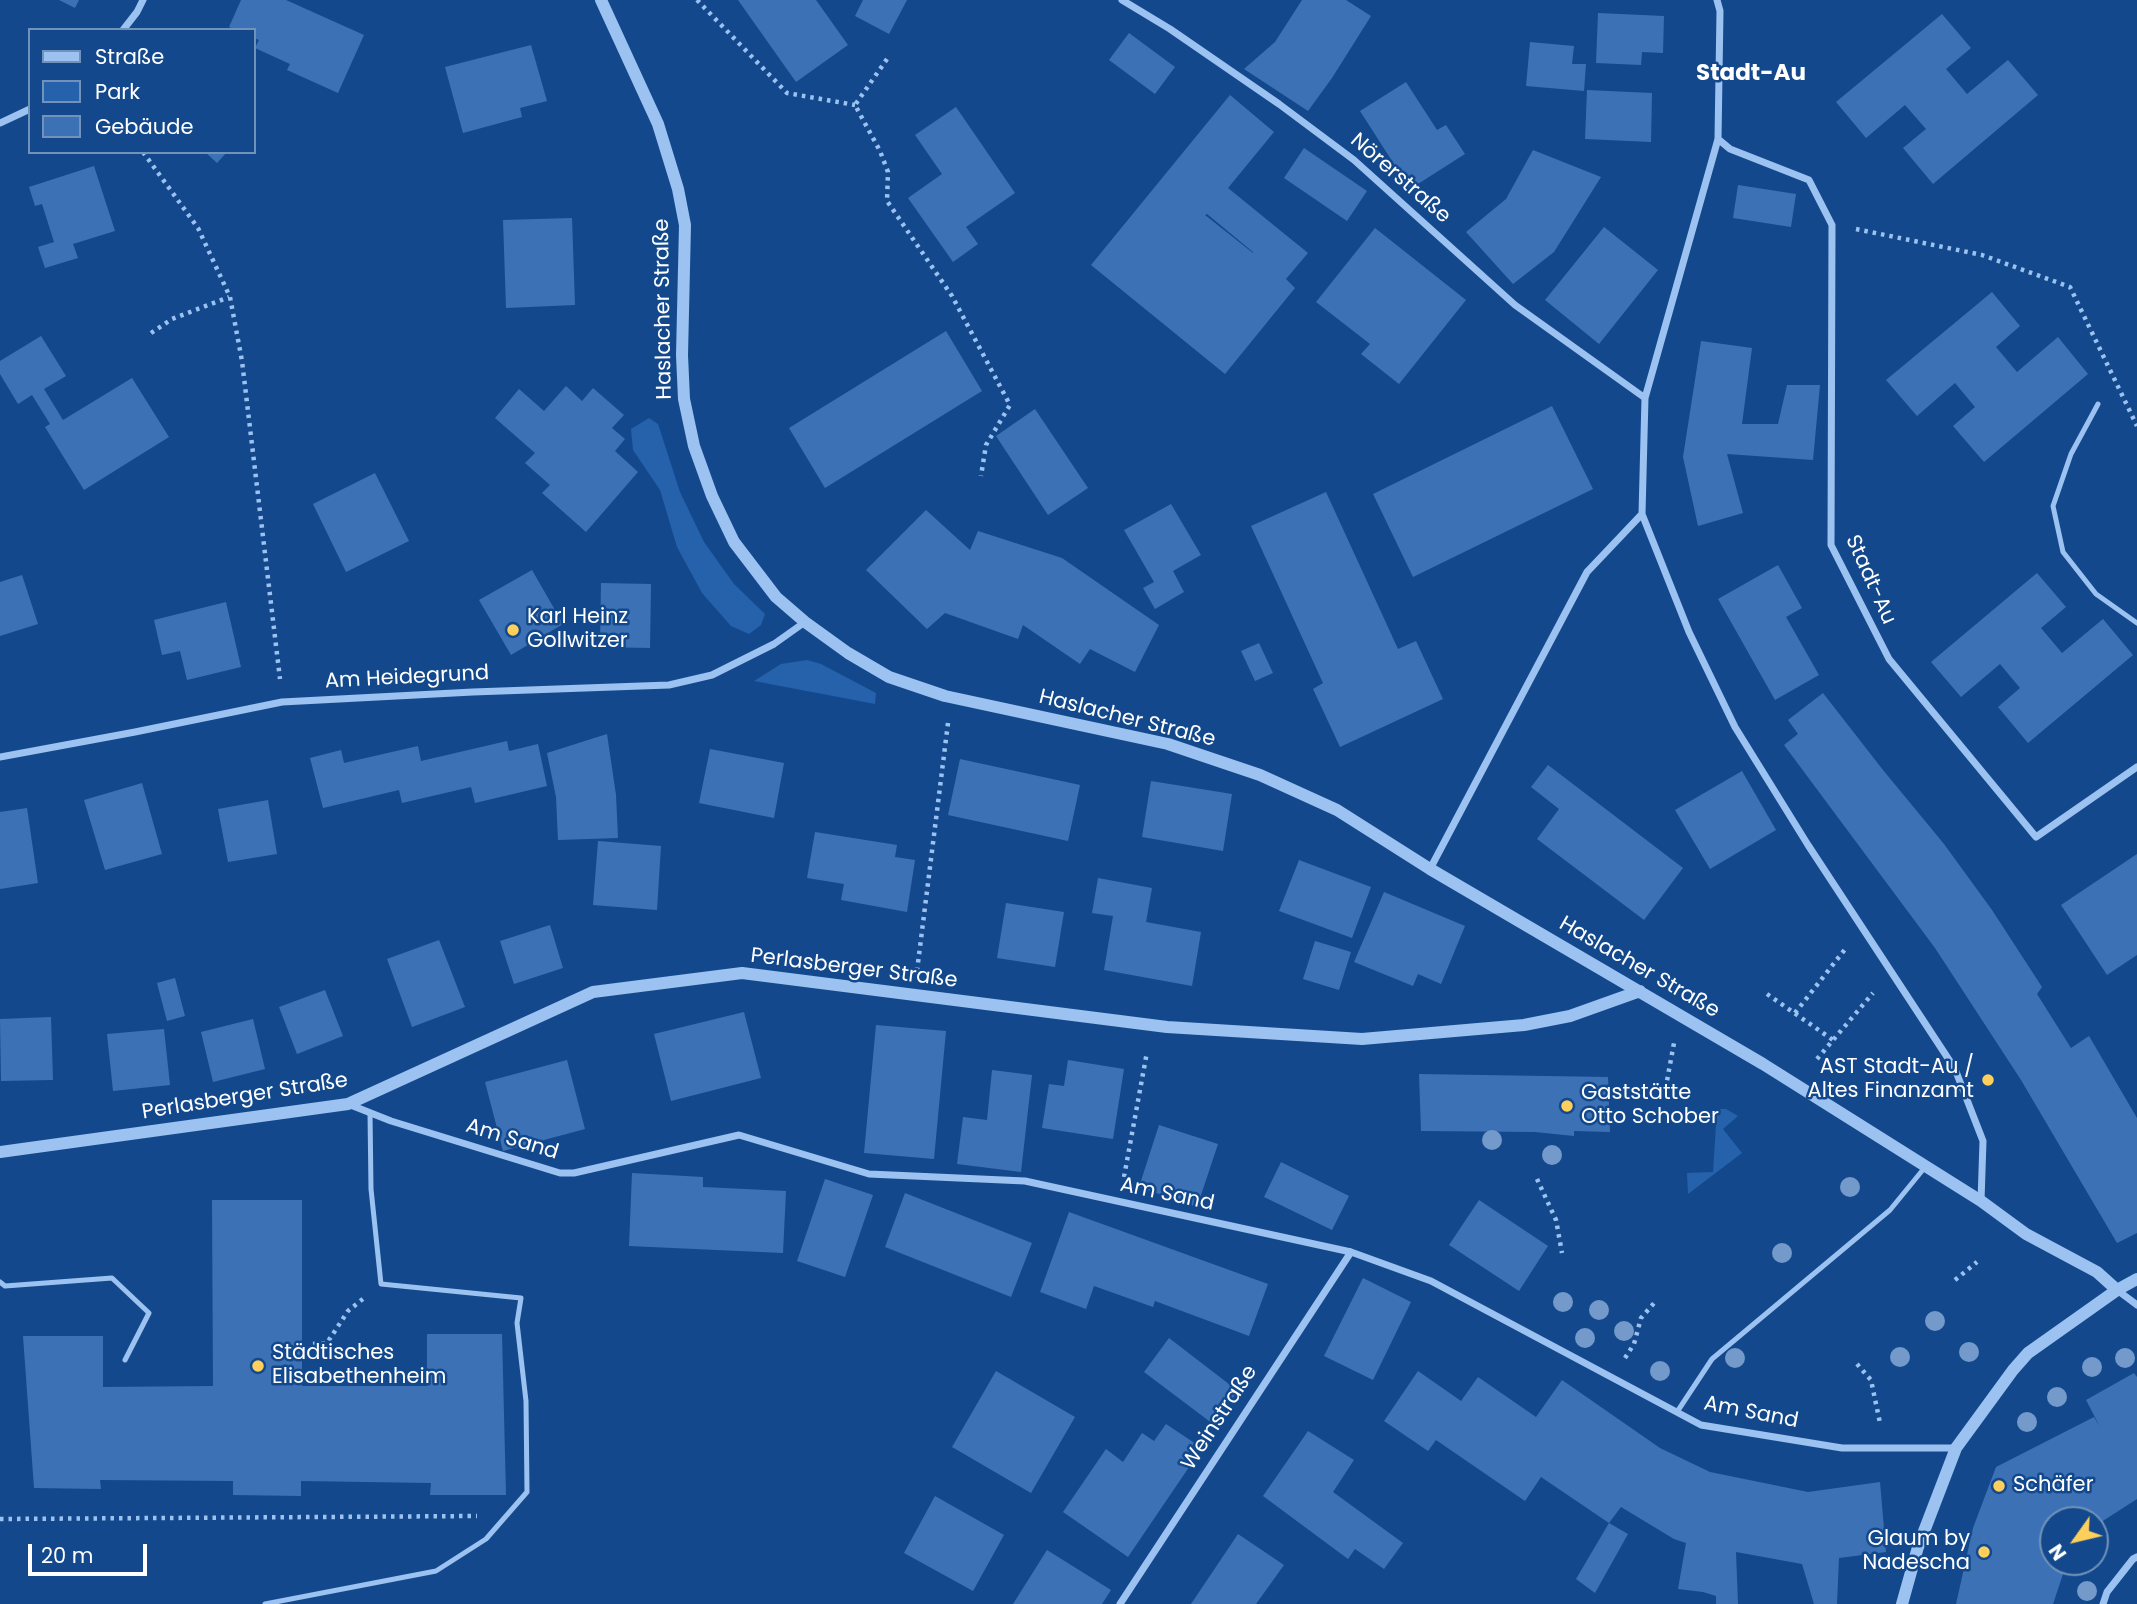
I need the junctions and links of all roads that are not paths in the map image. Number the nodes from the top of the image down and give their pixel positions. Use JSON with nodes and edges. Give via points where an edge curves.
{"nodes":[{"id":1,"x":143,"y":0,"type":"edge"},
{"id":2,"x":601,"y":0,"type":"edge"},
{"id":3,"x":1122,"y":0,"type":"edge"},
{"id":4,"x":1717,"y":0,"type":"edge"},
{"id":5,"x":125,"y":28,"type":"edge"},
{"id":6,"x":28,"y":110,"type":"edge"},
{"id":7,"x":0,"y":123,"type":"edge"},
{"id":8,"x":1718,"y":139,"type":"junction"},
{"id":9,"x":1645,"y":398,"type":"junction"},
{"id":10,"x":2098,"y":404,"type":"dead end"},
{"id":11,"x":1642,"y":514,"type":"junction"},
{"id":12,"x":805,"y":622,"type":"junction"},
{"id":13,"x":2137,"y":623,"type":"edge"},
{"id":14,"x":0,"y":757,"type":"edge"},
{"id":15,"x":2137,"y":767,"type":"edge"},
{"id":16,"x":1430,"y":869,"type":"junction"},
{"id":17,"x":1640,"y":991,"type":"junction"},
{"id":18,"x":348,"y":1104,"type":"junction"},
{"id":19,"x":370,"y":1113,"type":"junction"},
{"id":20,"x":0,"y":1152,"type":"edge"},
{"id":21,"x":1926,"y":1166,"type":"junction"},
{"id":22,"x":1981,"y":1201,"type":"junction"},
{"id":23,"x":1351,"y":1252,"type":"junction"},
{"id":24,"x":2137,"y":1279,"type":"edge"},
{"id":25,"x":0,"y":1282,"type":"edge"},
{"id":26,"x":2117,"y":1290,"type":"junction"},
{"id":27,"x":2137,"y":1305,"type":"edge"},
{"id":28,"x":125,"y":1360,"type":"dead end"},
{"id":29,"x":1677,"y":1412,"type":"junction"},
{"id":30,"x":1956,"y":1448,"type":"junction"},
{"id":31,"x":2137,"y":1557,"type":"edge"},
{"id":32,"x":265,"y":1604,"type":"edge"},
{"id":33,"x":1119,"y":1604,"type":"edge"},
{"id":34,"x":1902,"y":1604,"type":"edge"},
{"id":35,"x":2103,"y":1604,"type":"edge"}],
"edges":[{"from":1,"to":5,"type":"street"},
{"from":2,"to":12,"type":"street","name":"Haslacher Straße","via":[[658,124],[678,189],[685,225],[684,400],[694,446],[734,542],[776,597]]},
{"from":3,"to":9,"type":"street","name":"Nörerstraße","via":[[1345,153],[1515,305]]},
{"from":4,"to":8,"type":"street"},
{"from":6,"to":7,"type":"street"},
{"from":8,"to":9,"type":"street"},
{"from":8,"to":15,"type":"street","name":"Stadt-Au","via":[[1730,149],[1809,180],[1832,225],[1831,545],[1888,659],[2036,837]]},
{"from":9,"to":11,"type":"street"},
{"from":10,"to":13,"type":"lane","via":[[2071,454],[2053,506],[2063,552],[2096,594]]},
{"from":11,"to":16,"type":"street","via":[[1587,572]]},
{"from":11,"to":22,"type":"street","via":[[1689,632],[1735,727],[1955,1069],[1983,1141]]},
{"from":12,"to":14,"type":"street","name":"Am Heidegrund","via":[[774,644],[712,675],[669,685],[282,702]]},
{"from":12,"to":16,"type":"street","name":"Haslacher Straße","via":[[889,677],[952,698],[1168,744],[1260,775],[1336,810]]},
{"from":16,"to":17,"type":"street","name":"Haslacher Straße"},
{"from":17,"to":18,"type":"street","name":"Perlasberger Straße","via":[[1570,1016],[1524,1025],[1362,1039],[1167,1027],[742,973],[593,992]]},
{"from":17,"to":21,"type":"street","name":"Haslacher Straße"},
{"from":18,"to":19,"type":"street","name":"Am Sand"},
{"from":18,"to":20,"type":"street","name":"Perlasberger Straße"},
{"from":19,"to":23,"type":"street","name":"Am Sand","via":[[560,1173],[739,1135],[869,1174],[1025,1181]]},
{"from":19,"to":32,"type":"lane","via":[[371,1189],[381,1284],[521,1297],[517,1323],[526,1401],[527,1492],[486,1539],[436,1571]]},
{"from":21,"to":22,"type":"street","name":"Haslacher Straße"},
{"from":21,"to":29,"type":"lane","via":[[1890,1210],[1712,1359]]},
{"from":22,"to":26,"type":"street","name":"Haslacher Straße","via":[[2043,1245],[2097,1272]]},
{"from":23,"to":29,"type":"street","name":"Am Sand","via":[[1431,1281]]},
{"from":23,"to":33,"type":"street","name":"Weinstraße"},
{"from":24,"to":26,"type":"street"},
{"from":25,"to":28,"type":"lane","via":[[5,1286],[112,1278],[149,1313]]},
{"from":26,"to":27,"type":"street"},
{"from":26,"to":30,"type":"street","via":[[2028,1353]]},
{"from":29,"to":30,"type":"street","name":"Am Sand","via":[[1701,1425],[1842,1448]]},
{"from":30,"to":34,"type":"street","via":[[1918,1547]]},
{"from":31,"to":35,"type":"street","via":[[2107,1592]]}]}
